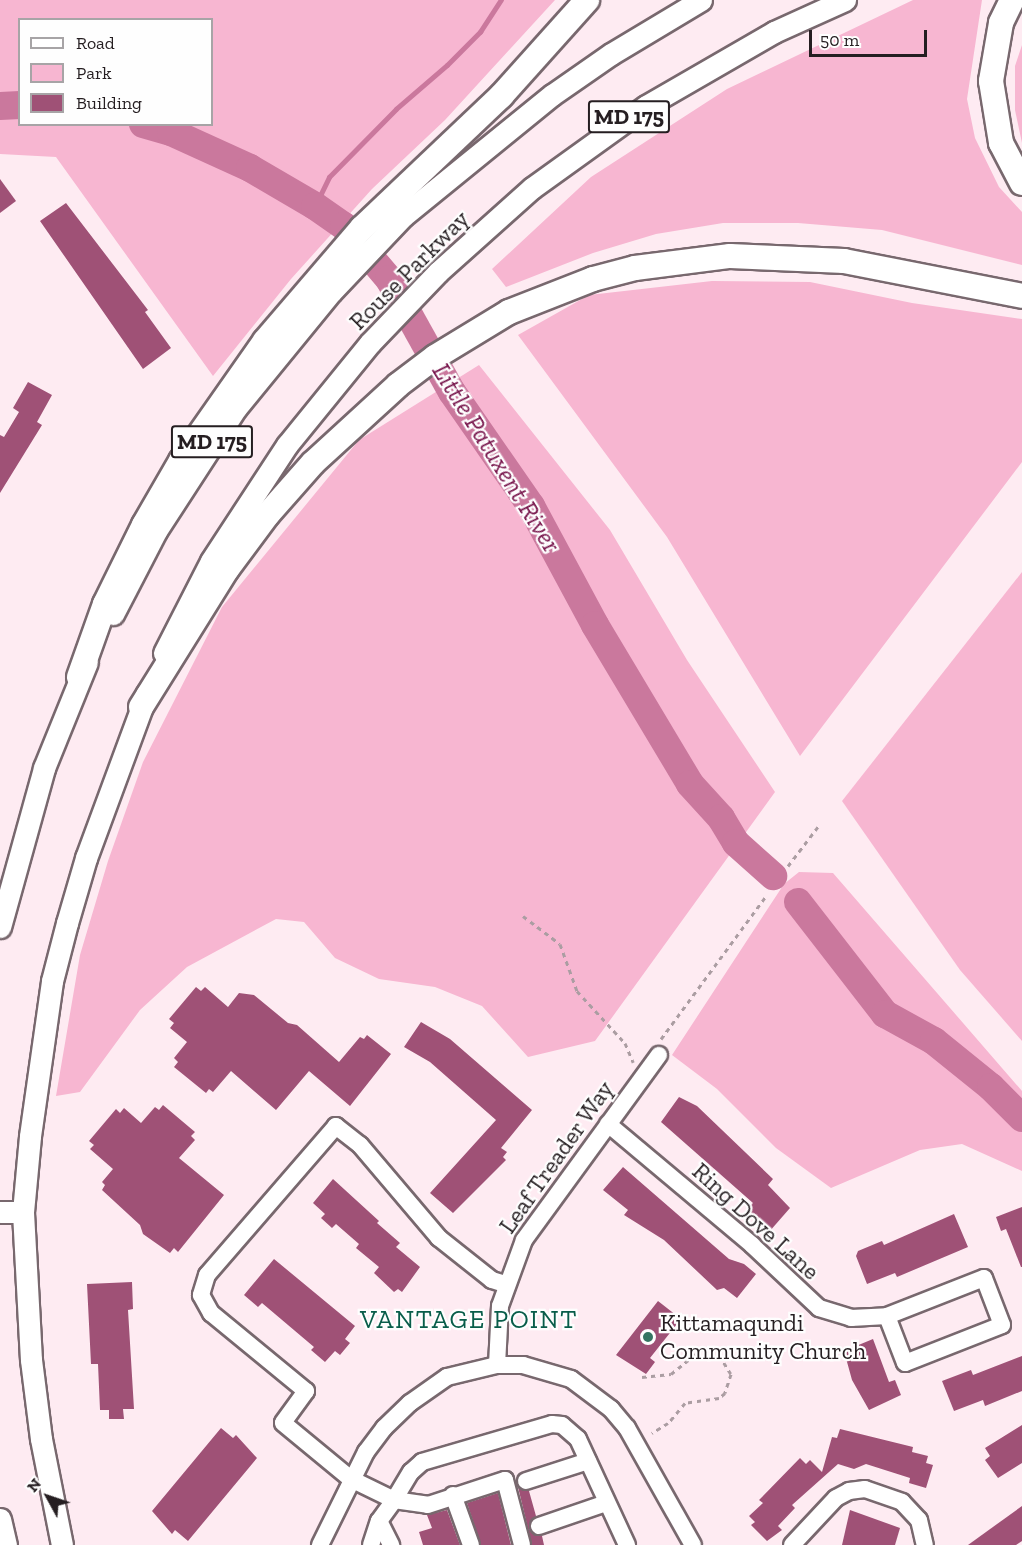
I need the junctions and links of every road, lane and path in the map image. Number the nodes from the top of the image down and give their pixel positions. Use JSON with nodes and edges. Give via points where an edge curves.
{"nodes":[{"id":1,"x":587,"y":0,"type":"edge"},
{"id":2,"x":701,"y":0,"type":"edge"},
{"id":3,"x":845,"y":0,"type":"edge"},
{"id":4,"x":1012,"y":0,"type":"edge"},
{"id":5,"x":1022,"y":183,"type":"edge"},
{"id":6,"x":396,"y":208,"type":"junction"},
{"id":7,"x":324,"y":284,"type":"junction"},
{"id":8,"x":1022,"y":296,"type":"edge"},
{"id":9,"x":79,"y":677,"type":"junction"},
{"id":10,"x":141,"y":707,"type":"junction"},
{"id":11,"x":819,"y":824,"type":"dead end"},
{"id":12,"x":788,"y":866,"type":"dead end"},
{"id":13,"x":766,"y":896,"type":"dead end"},
{"id":14,"x":523,"y":916,"type":"dead end"},
{"id":15,"x":0,"y":927,"type":"edge"},
{"id":16,"x":659,"y":1055,"type":"joint"},
{"id":17,"x":646,"y":1073,"type":"junction"},
{"id":18,"x":608,"y":1124,"type":"junction"},
{"id":19,"x":0,"y":1212,"type":"edge"},
{"id":20,"x":23,"y":1212,"type":"junction"},
{"id":21,"x":505,"y":1284,"type":"junction"},
{"id":22,"x":887,"y":1316,"type":"junction"},
{"id":23,"x":497,"y":1365,"type":"junction"},
{"id":24,"x":642,"y":1377,"type":"dead end"},
{"id":25,"x":652,"y":1433,"type":"dead end"},
{"id":26,"x":588,"y":1461,"type":"junction"},
{"id":27,"x":351,"y":1479,"type":"junction"},
{"id":28,"x":526,"y":1481,"type":"dead end"},
{"id":29,"x":453,"y":1495,"type":"junction"},
{"id":30,"x":394,"y":1500,"type":"junction"},
{"id":31,"x":606,"y":1503,"type":"junction"},
{"id":32,"x":0,"y":1519,"type":"edge"},
{"id":33,"x":379,"y":1521,"type":"junction"},
{"id":34,"x":539,"y":1526,"type":"dead end"},
{"id":35,"x":6,"y":1545,"type":"edge"},
{"id":36,"x":62,"y":1545,"type":"edge"},
{"id":37,"x":320,"y":1545,"type":"edge"},
{"id":38,"x":371,"y":1545,"type":"edge"},
{"id":39,"x":391,"y":1545,"type":"edge"},
{"id":40,"x":471,"y":1545,"type":"edge"},
{"id":41,"x":523,"y":1545,"type":"edge"},
{"id":42,"x":627,"y":1545,"type":"edge"},
{"id":43,"x":693,"y":1545,"type":"edge"},
{"id":44,"x":792,"y":1545,"type":"edge"},
{"id":45,"x":925,"y":1545,"type":"edge"}],
"edges":[{"from":1,"to":6,"type":"highway"},
{"from":2,"to":6,"type":"main road","name":"Rouse Parkway","number":"MD 175","via":[[611,54]]},
{"from":3,"to":10,"type":"main road","name":"Rouse Parkway","number":"MD 175","via":[[774,32],[646,106],[532,188],[438,272],[321,400],[247,501],[172,636]]},
{"from":4,"to":5,"type":"highway","via":[[1000,23],[991,81],[1001,143]]},
{"from":6,"to":7,"type":"highway"},
{"from":7,"to":9,"type":"main road","name":"Rouse Parkway","number":"MD 175","via":[[236,408],[156,531]]},
{"from":7,"to":9,"type":"highway","via":[[222,398],[181,461],[105,604]]},
{"from":8,"to":10,"type":"highway","via":[[844,261],[730,256],[635,268],[593,279],[509,312],[398,385],[313,463],[268,514],[190,624]]},
{"from":9,"to":15,"type":"main road","name":"Rouse Parkway","via":[[24,830]]},
{"from":10,"to":20,"type":"main road","name":"Rouse Parkway","via":[[86,858],[52,981],[39,1058]]},
{"from":11,"to":12,"type":"path"},
{"from":13,"to":16,"type":"path","via":[[656,1046]]},
{"from":14,"to":17,"type":"path","via":[[560,944],[578,991]]},
{"from":16,"to":17,"type":"street","name":"Leaf Treader Way"},
{"from":17,"to":18,"type":"street","name":"Leaf Treader Way"},
{"from":18,"to":21,"type":"street","name":"Leaf Treader Way","via":[[535,1220]]},
{"from":18,"to":22,"type":"street","name":"Ring Dove Lane","via":[[752,1245],[807,1300],[843,1316]]},
{"from":19,"to":20,"type":"main road"},
{"from":20,"to":36,"type":"main road","name":"Rouse Parkway","via":[[31,1360],[41,1439]]},
{"from":21,"to":23,"type":"street","name":"Leaf Treader Way"},
{"from":21,"to":27,"type":"street","via":[[492,1280],[440,1238],[360,1145],[336,1125],[207,1275],[202,1284],[204,1305],[306,1391],[283,1423]]},
{"from":22,"to":22,"type":"street","name":"Ring Dove Lane","via":[[984,1278],[1002,1325],[905,1363]]},
{"from":23,"to":27,"type":"street","via":[[447,1377],[428,1388],[384,1428]]},
{"from":23,"to":43,"type":"street","via":[[523,1365],[571,1379],[611,1409],[627,1428]]},
{"from":24,"to":25,"type":"path","via":[[671,1374],[702,1349],[719,1355],[731,1374],[725,1393],[719,1398],[685,1403],[668,1423]]},
{"from":26,"to":28,"type":"street"},
{"from":26,"to":30,"type":"street","via":[[571,1430],[552,1424],[422,1462]]},
{"from":26,"to":31,"type":"street"},
{"from":27,"to":30,"type":"street"},
{"from":27,"to":37,"type":"street"},
{"from":29,"to":30,"type":"street","via":[[428,1505]]},
{"from":29,"to":40,"type":"street"},
{"from":29,"to":41,"type":"street","via":[[505,1480]]},
{"from":30,"to":33,"type":"street"},
{"from":31,"to":34,"type":"street"},
{"from":31,"to":42,"type":"street"},
{"from":32,"to":35,"type":"main road"},
{"from":33,"to":38,"type":"street"},
{"from":33,"to":39,"type":"street"},
{"from":44,"to":45,"type":"street","via":[[836,1498],[865,1489],[902,1502],[919,1520]]}]}
